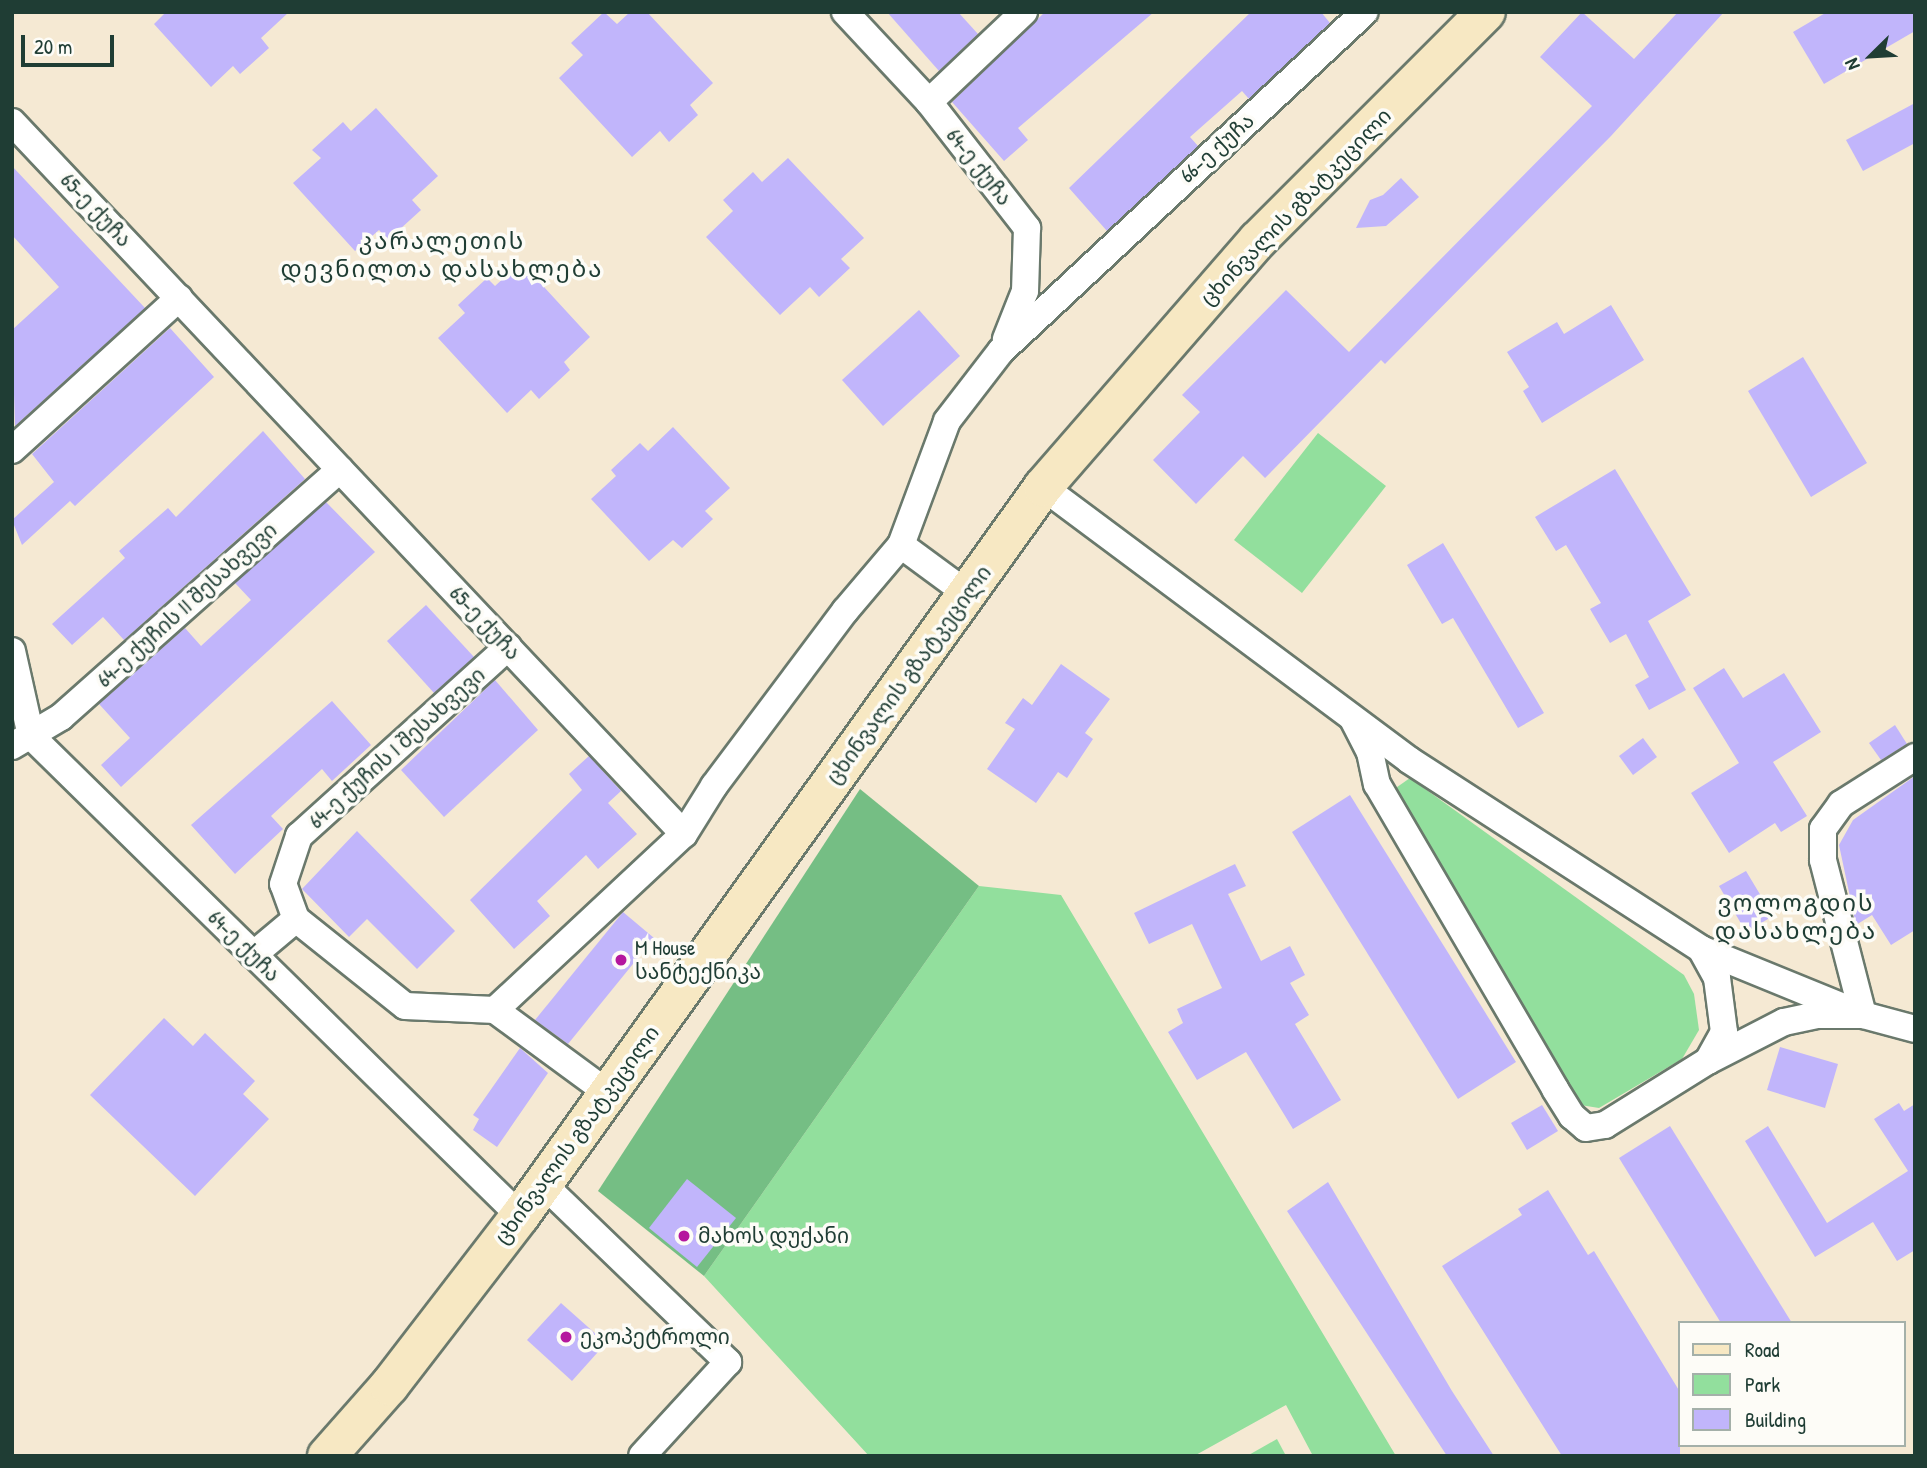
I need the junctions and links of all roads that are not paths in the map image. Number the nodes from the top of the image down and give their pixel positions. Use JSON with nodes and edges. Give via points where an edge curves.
{"nodes":[{"id":1,"x":845,"y":12,"type":"edge"},
{"id":2,"x":1024,"y":12,"type":"edge"},
{"id":3,"x":1365,"y":12,"type":"edge"},
{"id":4,"x":1486,"y":12,"type":"edge"},
{"id":5,"x":929,"y":102,"type":"junction"},
{"id":6,"x":12,"y":122,"type":"edge"},
{"id":7,"x":179,"y":298,"type":"junction"},
{"id":8,"x":1001,"y":351,"type":"junction"},
{"id":9,"x":12,"y":450,"type":"edge"},
{"id":10,"x":340,"y":470,"type":"junction"},
{"id":11,"x":1043,"y":487,"type":"junction"},
{"id":12,"x":901,"y":545,"type":"junction"},
{"id":13,"x":969,"y":595,"type":"junction"},
{"id":14,"x":508,"y":648,"type":"junction"},
{"id":15,"x":12,"y":651,"type":"edge"},
{"id":16,"x":1353,"y":719,"type":"junction"},
{"id":17,"x":22,"y":741,"type":"edge"},
{"id":18,"x":1915,"y":757,"type":"edge"},
{"id":19,"x":1409,"y":761,"type":"junction"},
{"id":20,"x":1377,"y":784,"type":"junction"},
{"id":21,"x":684,"y":834,"type":"junction"},
{"id":22,"x":296,"y":919,"type":"junction"},
{"id":23,"x":1701,"y":949,"type":"junction"},
{"id":24,"x":253,"y":955,"type":"junction"},
{"id":25,"x":495,"y":1010,"type":"junction"},
{"id":26,"x":1863,"y":1015,"type":"junction"},
{"id":27,"x":1915,"y":1029,"type":"edge"},
{"id":28,"x":1708,"y":1061,"type":"junction"},
{"id":29,"x":608,"y":1093,"type":"junction"},
{"id":30,"x":543,"y":1184,"type":"junction"},
{"id":31,"x":520,"y":1216,"type":"junction"},
{"id":32,"x":327,"y":1456,"type":"edge"},
{"id":33,"x":642,"y":1456,"type":"edge"}],
"edges":[{"from":1,"to":5,"type":"street","name":"64-ე ქუჩა"},
{"from":2,"to":5,"type":"street"},
{"from":3,"to":8,"type":"street","name":"66-ე ქუჩა"},
{"from":4,"to":11,"type":"main road","name":"ცხინვალის გზატკეცილი","via":[[1258,240]]},
{"from":5,"to":8,"type":"street","name":"64-ე ქუჩა","via":[[1027,228],[1026,291]]},
{"from":6,"to":7,"type":"street","name":"65-ე ქუჩა"},
{"from":7,"to":9,"type":"street"},
{"from":7,"to":10,"type":"street","name":"65-ე ქუჩა"},
{"from":8,"to":12,"type":"street","via":[[947,421]]},
{"from":10,"to":14,"type":"street","name":"65-ე ქუჩა"},
{"from":10,"to":17,"type":"street","name":"64-ე ქუჩის II შესახვევი","via":[[61,717]]},
{"from":11,"to":13,"type":"main road","name":"ცხინვალის გზატკეცილი"},
{"from":11,"to":16,"type":"street"},
{"from":12,"to":13,"type":"street"},
{"from":12,"to":21,"type":"street","via":[[837,622],[714,786]]},
{"from":13,"to":29,"type":"main road","name":"ცხინვალის გზატკეცილი"},
{"from":14,"to":21,"type":"street","name":"65-ე ქუჩა"},
{"from":14,"to":22,"type":"street","name":"64-ე ქუჩის I შესახვევი","via":[[299,836],[283,884]]},
{"from":15,"to":17,"type":"street"},
{"from":16,"to":19,"type":"street"},
{"from":16,"to":20,"type":"street","via":[[1370,752]]},
{"from":17,"to":24,"type":"street","name":"64-ე ქუჩა"},
{"from":18,"to":26,"type":"street","via":[[1840,804],[1823,829],[1823,860]]},
{"from":19,"to":20,"type":"street","via":[[1391,765]]},
{"from":19,"to":23,"type":"street"},
{"from":20,"to":28,"type":"street","via":[[1572,1116],[1586,1128],[1605,1125]]},
{"from":21,"to":25,"type":"street"},
{"from":22,"to":24,"type":"street"},
{"from":22,"to":25,"type":"street","via":[[405,1006]]},
{"from":23,"to":26,"type":"street"},
{"from":23,"to":28,"type":"street","via":[[1717,978],[1724,1032]]},
{"from":24,"to":31,"type":"street","name":"64-ე ქუჩა"},
{"from":25,"to":29,"type":"street"},
{"from":26,"to":27,"type":"street"},
{"from":26,"to":28,"type":"street","via":[[1818,1015],[1784,1022]]},
{"from":29,"to":30,"type":"main road","name":"ცხინვალის გზატკეცილი"},
{"from":30,"to":31,"type":"main road","name":"ცხინვალის გზატკეცილი"},
{"from":30,"to":33,"type":"street","via":[[728,1362]]},
{"from":31,"to":32,"type":"main road","name":"ცხინვალის გზატკეცილი","via":[[389,1386]]}]}
